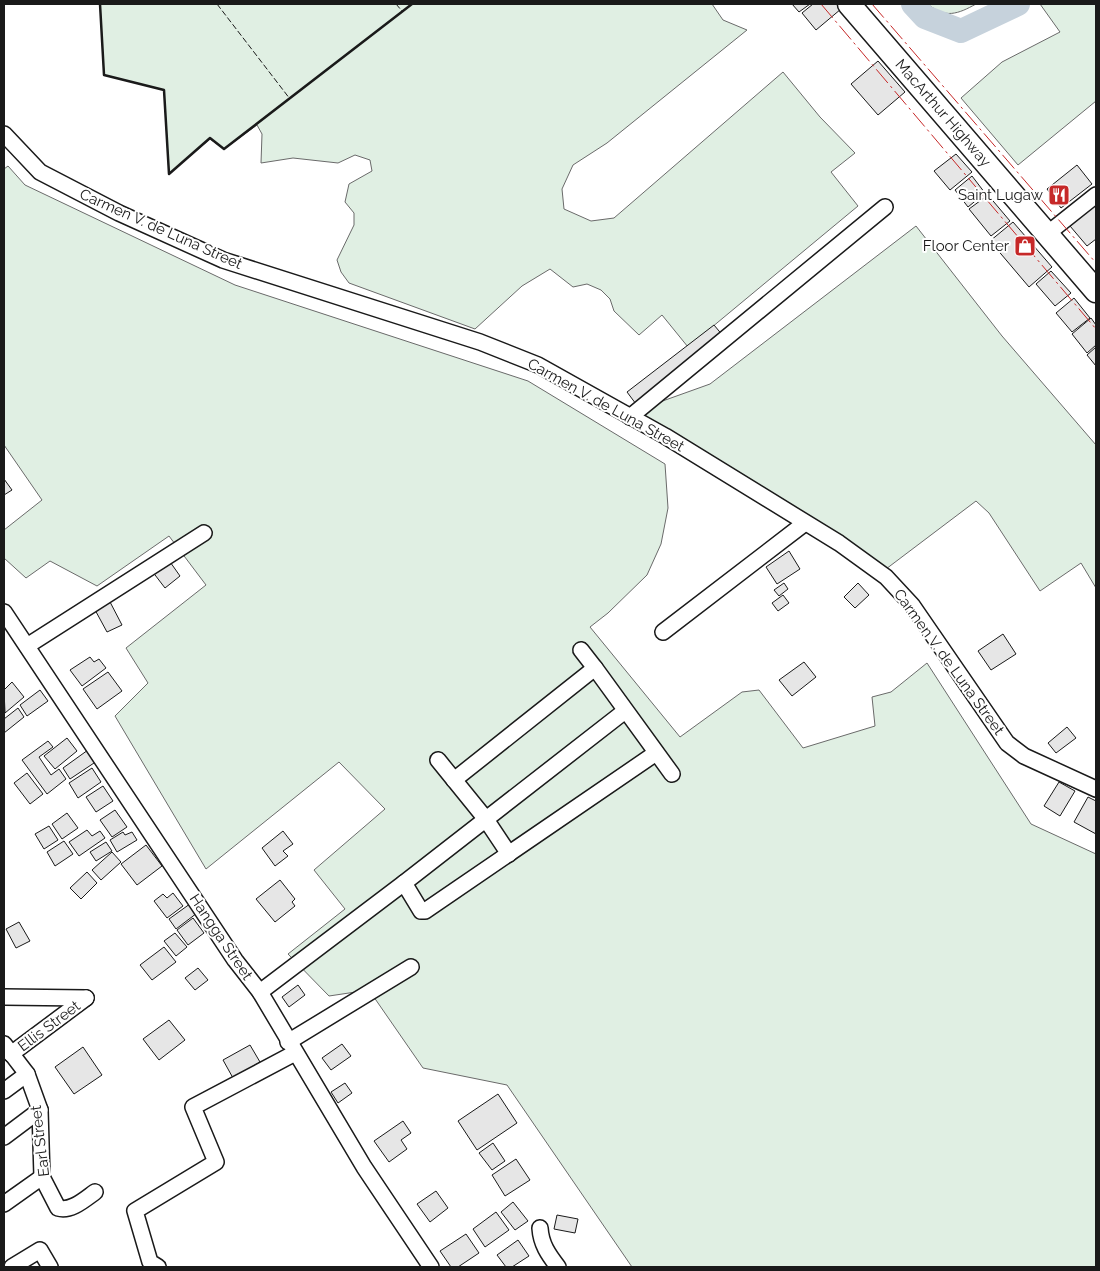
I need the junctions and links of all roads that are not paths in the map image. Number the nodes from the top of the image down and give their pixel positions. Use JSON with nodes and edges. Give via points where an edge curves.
{"nodes":[{"id":1,"x":849,"y":4,"type":"edge"},
{"id":2,"x":4,"y":134,"type":"edge"},
{"id":3,"x":1096,"y":195,"type":"edge"},
{"id":4,"x":885,"y":207,"type":"dead end"},
{"id":5,"x":1047,"y":234,"type":"junction"},
{"id":6,"x":1096,"y":291,"type":"edge"},
{"id":7,"x":630,"y":418,"type":"junction"},
{"id":8,"x":805,"y":523,"type":"junction"},
{"id":9,"x":204,"y":532,"type":"dead end"},
{"id":10,"x":4,"y":612,"type":"edge"},
{"id":11,"x":664,"y":632,"type":"dead end"},
{"id":12,"x":27,"y":646,"type":"junction"},
{"id":13,"x":582,"y":650,"type":"dead end"},
{"id":14,"x":595,"y":668,"type":"junction"},
{"id":15,"x":625,"y":710,"type":"junction"},
{"id":16,"x":656,"y":753,"type":"junction"},
{"id":17,"x":438,"y":760,"type":"dead end"},
{"id":18,"x":672,"y":774,"type":"dead end"},
{"id":19,"x":454,"y":780,"type":"junction"},
{"id":20,"x":1096,"y":789,"type":"edge"},
{"id":21,"x":484,"y":818,"type":"junction"},
{"id":22,"x":509,"y":854,"type":"junction"},
{"id":23,"x":404,"y":883,"type":"junction"},
{"id":24,"x":411,"y":967,"type":"dead end"},
{"id":25,"x":260,"y":992,"type":"junction"},
{"id":26,"x":4,"y":997,"type":"edge"},
{"id":27,"x":292,"y":1048,"type":"junction"},
{"id":28,"x":8,"y":1049,"type":"edge"},
{"id":29,"x":27,"y":1074,"type":"junction"},
{"id":30,"x":4,"y":1091,"type":"edge"},
{"id":31,"x":40,"y":1110,"type":"junction"},
{"id":32,"x":4,"y":1137,"type":"edge"},
{"id":33,"x":42,"y":1177,"type":"junction"},
{"id":34,"x":95,"y":1192,"type":"dead end"},
{"id":35,"x":4,"y":1204,"type":"edge"},
{"id":36,"x":540,"y":1228,"type":"dead end"},
{"id":37,"x":12,"y":1267,"type":"edge"},
{"id":38,"x":50,"y":1267,"type":"edge"},
{"id":39,"x":158,"y":1267,"type":"edge"},
{"id":40,"x":431,"y":1267,"type":"edge"},
{"id":41,"x":558,"y":1267,"type":"edge"}],
"edges":[{"from":1,"to":5,"type":"highway","name":"MacArthur Highway"},
{"from":2,"to":7,"type":"street","name":"Carmen V. de Luna Street","via":[[40,172],[119,214],[223,260],[480,342],[538,364]]},
{"from":3,"to":5,"type":"street"},
{"from":4,"to":7,"type":"street"},
{"from":5,"to":6,"type":"highway","name":"MacArthur Highway"},
{"from":7,"to":8,"type":"street","name":"Carmen V. de Luna Street","via":[[665,436]]},
{"from":8,"to":11,"type":"street"},
{"from":8,"to":20,"type":"street","name":"Carmen V. de Luna Street","via":[[886,577],[912,606],[1007,743],[1024,756]]},
{"from":9,"to":12,"type":"street"},
{"from":10,"to":12,"type":"street","name":"Hangga Street"},
{"from":12,"to":25,"type":"street","name":"Hangga Street","via":[[235,960]]},
{"from":13,"to":14,"type":"street"},
{"from":14,"to":15,"type":"street"},
{"from":14,"to":19,"type":"street"},
{"from":15,"to":16,"type":"street"},
{"from":15,"to":21,"type":"street"},
{"from":16,"to":18,"type":"street"},
{"from":16,"to":22,"type":"street"},
{"from":17,"to":19,"type":"street"},
{"from":19,"to":21,"type":"street"},
{"from":21,"to":22,"type":"street"},
{"from":21,"to":23,"type":"street"},
{"from":22,"to":23,"type":"street","via":[[426,911],[421,911]]},
{"from":23,"to":25,"type":"street"},
{"from":24,"to":27,"type":"street"},
{"from":25,"to":27,"type":"street","name":"Hangga Street"},
{"from":26,"to":28,"type":"street","name":"Ellis Street","via":[[86,998]]},
{"from":27,"to":39,"type":"street","via":[[194,1107],[216,1162],[135,1211],[150,1262]]},
{"from":27,"to":40,"type":"street","name":"Hangga Street","via":[[364,1167]]},
{"from":28,"to":29,"type":"street","name":"Earl Street"},
{"from":29,"to":30,"type":"street"},
{"from":29,"to":31,"type":"street","name":"Earl Street"},
{"from":31,"to":32,"type":"street"},
{"from":31,"to":33,"type":"street","name":"Earl Street"},
{"from":33,"to":34,"type":"street","name":"Earl Street","via":[[58,1208],[64,1210]]},
{"from":33,"to":35,"type":"street"},
{"from":36,"to":41,"type":"street","via":[[545,1249]]},
{"from":37,"to":38,"type":"street","via":[[40,1250]]}]}
